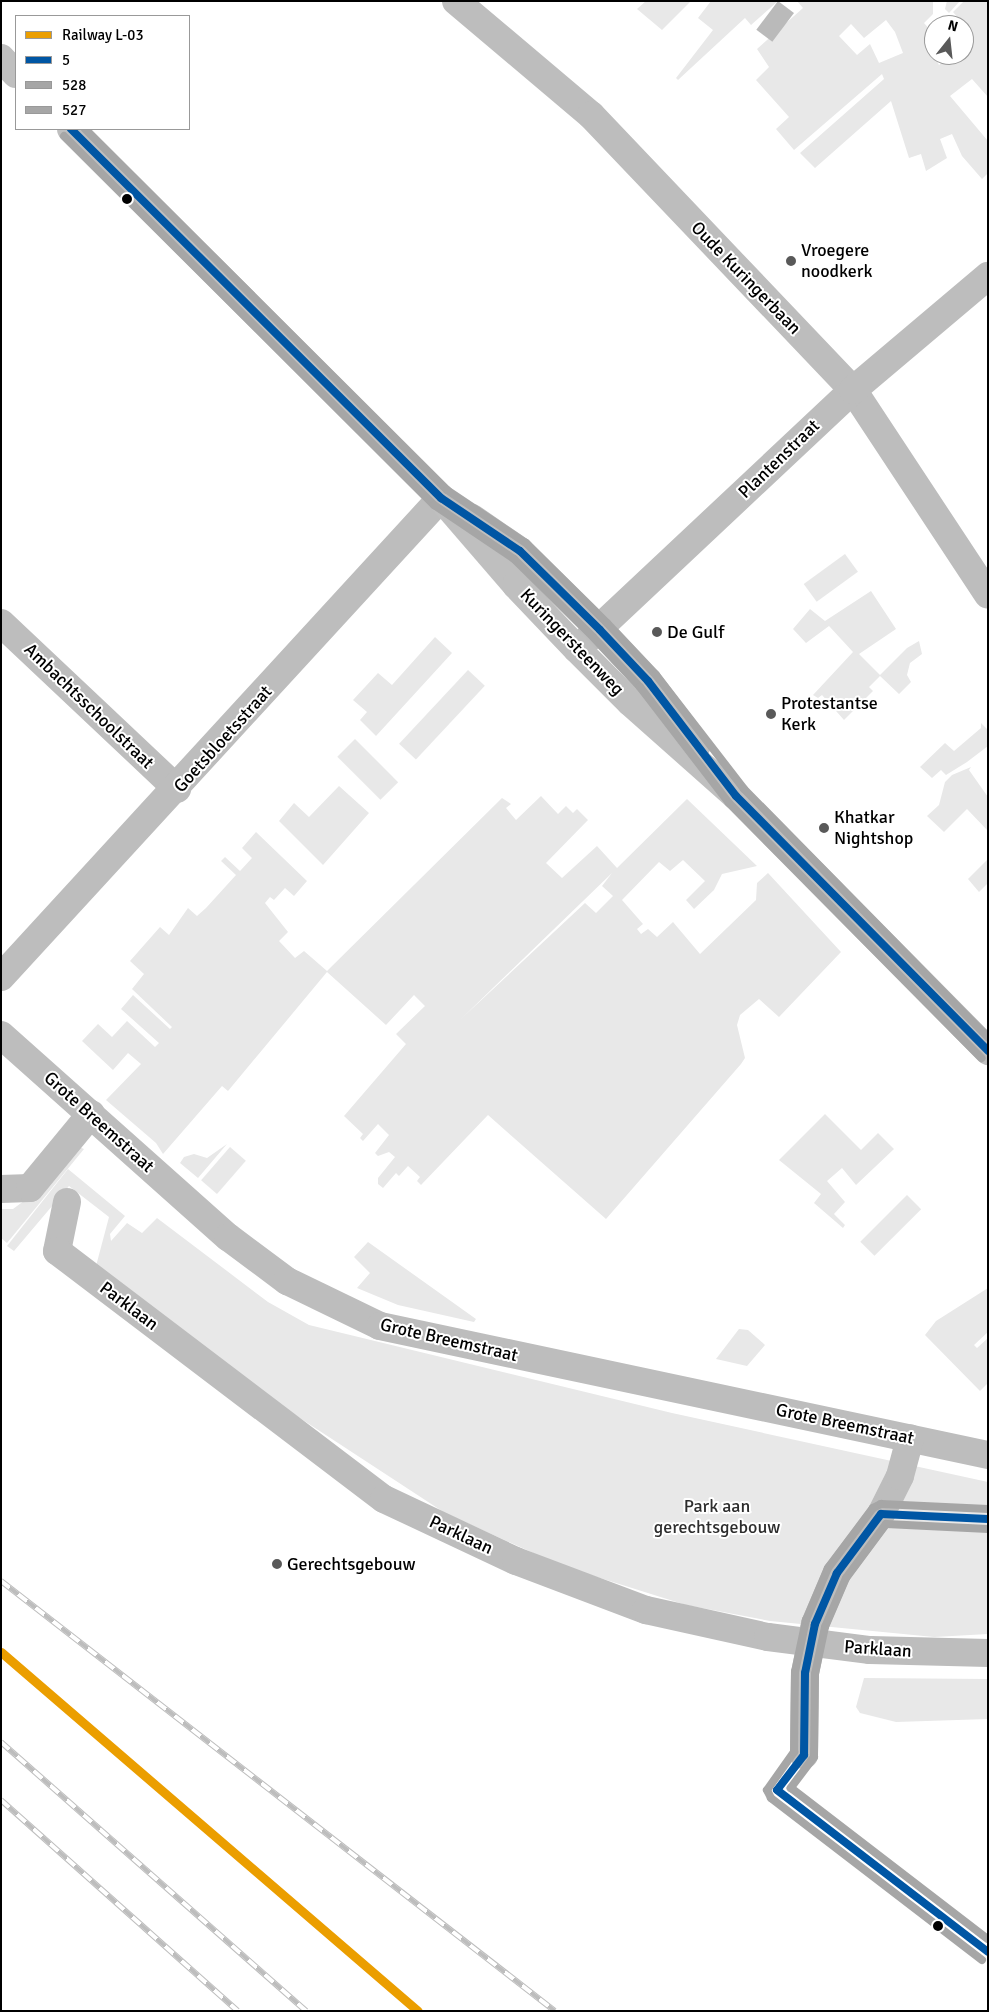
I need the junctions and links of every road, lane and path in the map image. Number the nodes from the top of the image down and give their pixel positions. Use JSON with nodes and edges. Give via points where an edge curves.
{"nodes":[{"id":1,"x":456,"y":1,"type":"edge"},
{"id":2,"x":1,"y":58,"type":"edge"},
{"id":3,"x":15,"y":73,"type":"edge"},
{"id":4,"x":72,"y":130,"type":"edge"},
{"id":5,"x":988,"y":276,"type":"edge"},
{"id":6,"x":853,"y":390,"type":"junction"},
{"id":7,"x":441,"y":498,"type":"junction"},
{"id":8,"x":988,"y":595,"type":"edge"},
{"id":9,"x":1,"y":623,"type":"edge"},
{"id":10,"x":600,"y":630,"type":"junction"},
{"id":11,"x":577,"y":649,"type":"junction"},
{"id":12,"x":177,"y":790,"type":"junction"},
{"id":13,"x":736,"y":796,"type":"junction"},
{"id":14,"x":1,"y":977,"type":"edge"},
{"id":15,"x":1,"y":1035,"type":"edge"},
{"id":16,"x":988,"y":1051,"type":"edge"},
{"id":17,"x":92,"y":1114,"type":"junction"},
{"id":18,"x":1,"y":1189,"type":"edge"},
{"id":19,"x":67,"y":1202,"type":"dead end"},
{"id":20,"x":910,"y":1438,"type":"junction"},
{"id":21,"x":988,"y":1455,"type":"edge"},
{"id":22,"x":988,"y":1653,"type":"edge"},
{"id":23,"x":804,"y":1755,"type":"dead end"}],
"edges":[{"from":1,"to":6,"type":"street","name":"Oude Kuringerbaan","via":[[591,115]]},
{"from":2,"to":3,"type":"main road"},
{"from":4,"to":7,"type":"main road","name":"Kuringersteenweg"},
{"from":5,"to":6,"type":"street","name":"Plantenstraat"},
{"from":6,"to":8,"type":"street","name":"Oude Kuringerbaan"},
{"from":6,"to":10,"type":"street","name":"Plantenstraat"},
{"from":7,"to":10,"type":"main road","name":"Kuringersteenweg","via":[[520,551]]},
{"from":7,"to":11,"type":"main road","name":"Kuringersteenweg"},
{"from":7,"to":12,"type":"street","name":"Goetsbloetsstraat"},
{"from":9,"to":12,"type":"street","name":"Ambachtsschoolstraat"},
{"from":10,"to":11,"type":"street","name":"Plantenstraat"},
{"from":10,"to":13,"type":"main road","name":"Kuringersteenweg","via":[[648,681]]},
{"from":11,"to":13,"type":"main road","name":"Kuringersteenweg","via":[[630,702]]},
{"from":12,"to":14,"type":"street","name":"Goetsbloetsstraat"},
{"from":13,"to":16,"type":"main road","name":"Kuringersteenweg"},
{"from":15,"to":17,"type":"street","name":"Grote Breemstraat"},
{"from":17,"to":18,"type":"street","via":[[30,1188]]},
{"from":17,"to":20,"type":"street","name":"Grote Breemstraat","via":[[228,1237],[280,1276],[380,1326]]},
{"from":19,"to":22,"type":"street","name":"Parklaan","via":[[57,1251],[384,1499],[516,1561],[646,1610],[768,1637],[870,1650]]},
{"from":20,"to":21,"type":"street","name":"Grote Breemstraat"},
{"from":20,"to":23,"type":"street","via":[[900,1476],[881,1514],[837,1574],[815,1624],[805,1674]]}]}
